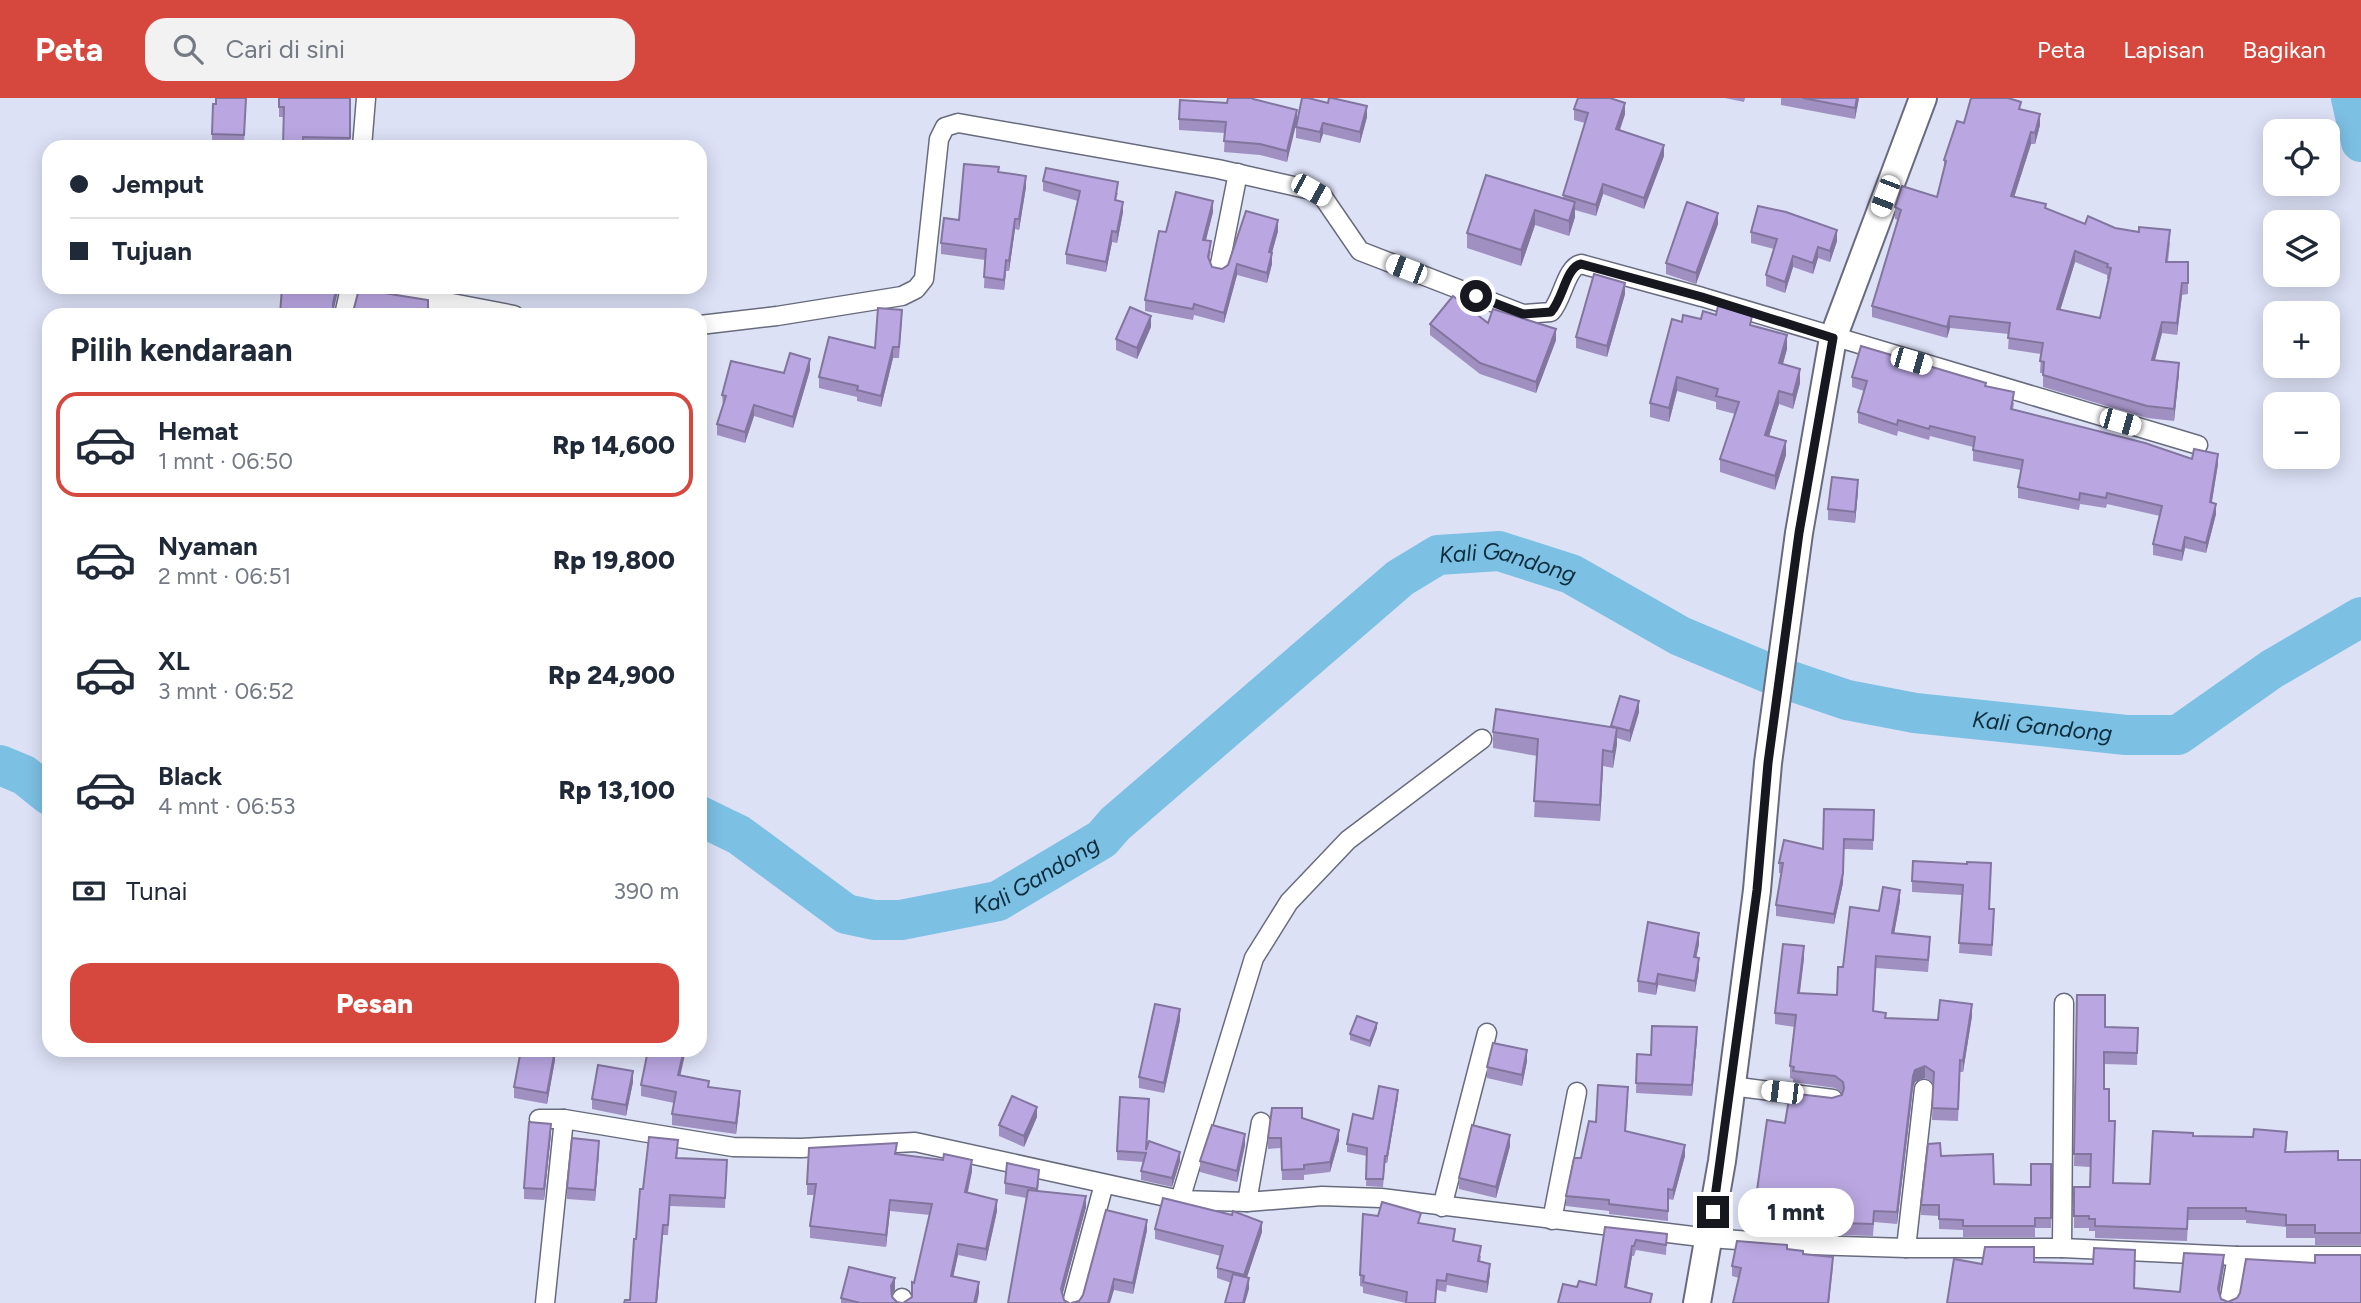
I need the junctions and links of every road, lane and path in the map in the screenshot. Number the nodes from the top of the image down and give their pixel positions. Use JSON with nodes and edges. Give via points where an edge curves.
{"nodes":[{"id":1,"x":366,"y":98,"type":"edge"},
{"id":2,"x":1923,"y":98,"type":"edge"},
{"id":3,"x":363,"y":140,"type":"edge"},
{"id":4,"x":1238,"y":173,"type":"junction"},
{"id":5,"x":1219,"y":269,"type":"edge"},
{"id":6,"x":405,"y":294,"type":"edge"},
{"id":7,"x":478,"y":308,"type":"edge"},
{"id":8,"x":707,"y":324,"type":"edge"},
{"id":9,"x":1833,"y":338,"type":"junction"},
{"id":10,"x":2198,"y":445,"type":"dead end"},
{"id":11,"x":1482,"y":739,"type":"dead end"},
{"id":12,"x":2064,"y":1003,"type":"dead end"},
{"id":13,"x":1487,"y":1033,"type":"dead end"},
{"id":14,"x":1731,"y":1086,"type":"junction"},
{"id":15,"x":1924,"y":1089,"type":"dead end"},
{"id":16,"x":1577,"y":1092,"type":"dead end"},
{"id":17,"x":1833,"y":1098,"type":"edge"},
{"id":18,"x":539,"y":1119,"type":"dead end"},
{"id":19,"x":564,"y":1119,"type":"junction"},
{"id":20,"x":1261,"y":1122,"type":"dead end"},
{"id":21,"x":1104,"y":1184,"type":"junction"},
{"id":22,"x":1180,"y":1200,"type":"junction"},
{"id":23,"x":1247,"y":1202,"type":"junction"},
{"id":24,"x":1442,"y":1207,"type":"junction"},
{"id":25,"x":1552,"y":1220,"type":"junction"},
{"id":26,"x":1709,"y":1238,"type":"junction"},
{"id":27,"x":1906,"y":1248,"type":"junction"},
{"id":28,"x":2062,"y":1248,"type":"junction"},
{"id":29,"x":2237,"y":1256,"type":"junction"},
{"id":30,"x":2361,"y":1256,"type":"edge"},
{"id":31,"x":545,"y":1303,"type":"edge"},
{"id":32,"x":1072,"y":1303,"type":"edge"},
{"id":33,"x":1697,"y":1303,"type":"edge"},
{"id":34,"x":2229,"y":1303,"type":"edge"}],
"edges":[{"from":1,"to":3,"type":"street"},
{"from":2,"to":9,"type":"main road"},
{"from":4,"to":5,"type":"street"},
{"from":4,"to":8,"type":"street","via":[[958,123],[945,127],[939,139],[924,279],[916,289],[867,303]]},
{"from":4,"to":9,"type":"street","via":[[1311,190],[1323,197],[1360,251],[1523,314],[1551,312],[1559,304],[1571,269],[1581,264]]},
{"from":6,"to":7,"type":"street"},
{"from":9,"to":10,"type":"street"},
{"from":9,"to":14,"type":"main road","via":[[1799,533]]},
{"from":11,"to":22,"type":"street","via":[[1348,840],[1289,902],[1254,958]]},
{"from":12,"to":28,"type":"street"},
{"from":13,"to":24,"type":"street"},
{"from":14,"to":17,"type":"street"},
{"from":14,"to":26,"type":"main road"},
{"from":15,"to":27,"type":"street"},
{"from":16,"to":25,"type":"street"},
{"from":18,"to":19,"type":"street"},
{"from":19,"to":21,"type":"street","via":[[733,1147],[915,1142]]},
{"from":19,"to":31,"type":"street"},
{"from":20,"to":23,"type":"street"},
{"from":21,"to":22,"type":"street"},
{"from":21,"to":32,"type":"street"},
{"from":22,"to":23,"type":"street"},
{"from":23,"to":24,"type":"street","via":[[1322,1196]]},
{"from":24,"to":25,"type":"street"},
{"from":25,"to":26,"type":"street"},
{"from":26,"to":27,"type":"street"},
{"from":26,"to":33,"type":"main road"},
{"from":27,"to":28,"type":"street"},
{"from":28,"to":29,"type":"street"},
{"from":29,"to":30,"type":"street"},
{"from":29,"to":34,"type":"street"}]}
